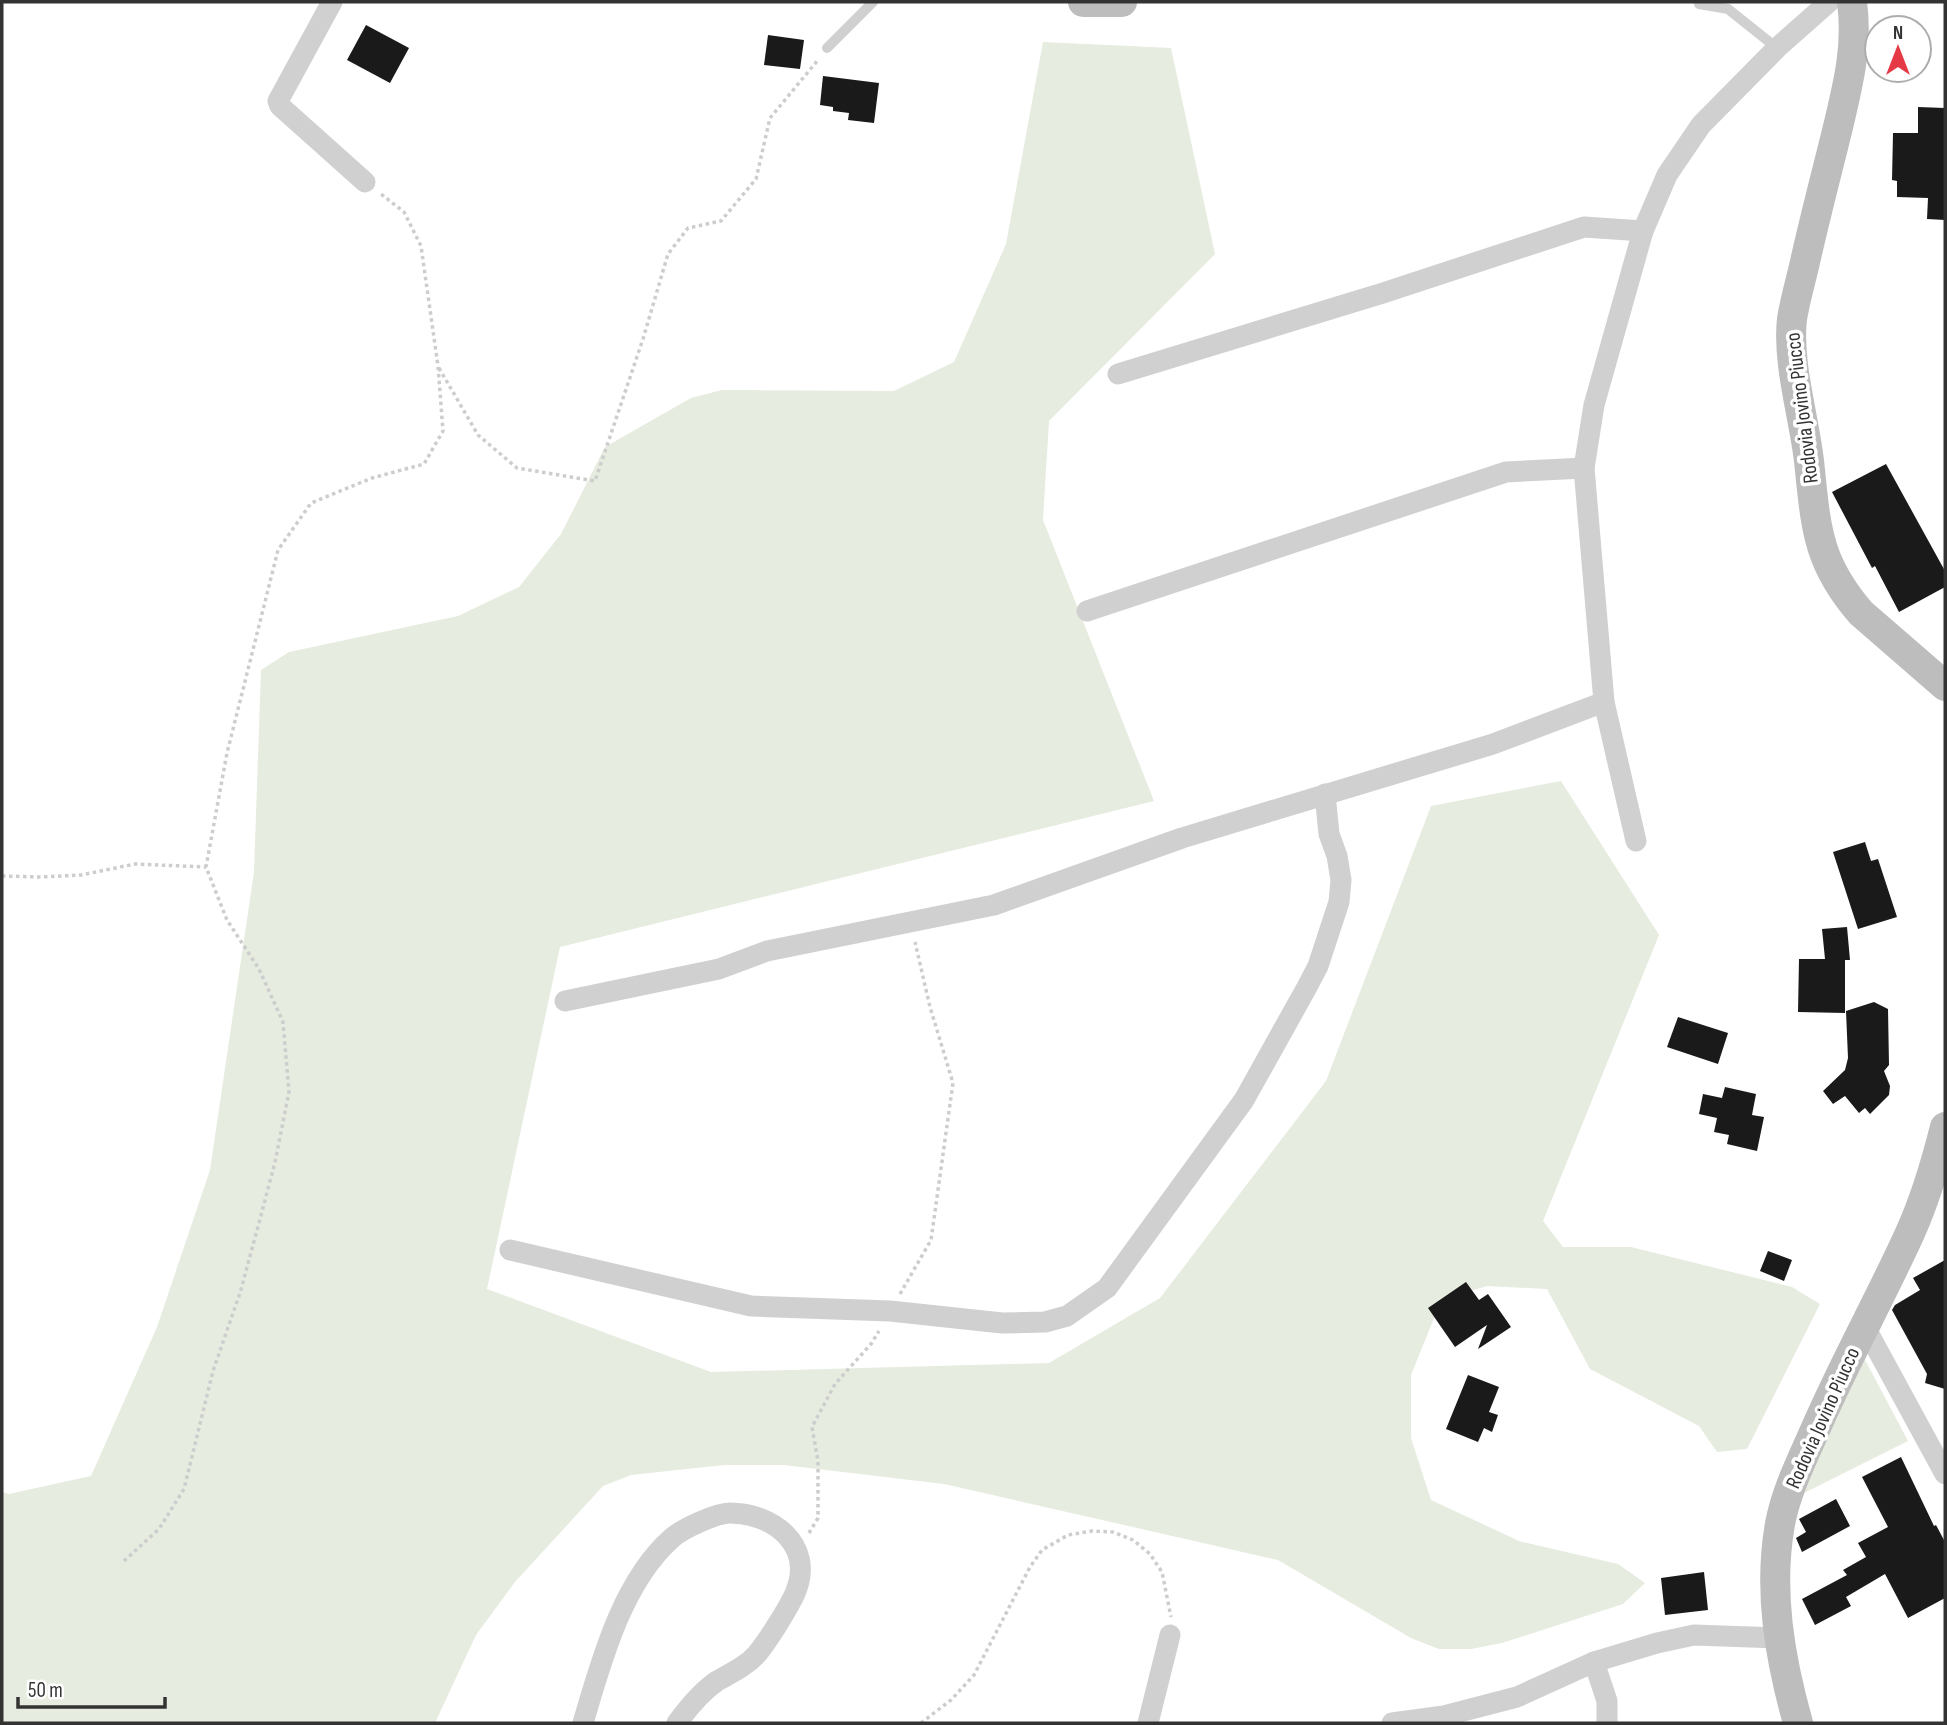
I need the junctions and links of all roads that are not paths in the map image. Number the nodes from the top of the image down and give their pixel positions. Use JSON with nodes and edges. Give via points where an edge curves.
{"nodes":[{"id":1,"x":332,"y":2,"type":"edge"},
{"id":2,"x":873,"y":2,"type":"edge"},
{"id":3,"x":1083,"y":2,"type":"edge"},
{"id":4,"x":1122,"y":2,"type":"edge"},
{"id":5,"x":1829,"y":2,"type":"edge"},
{"id":6,"x":1852,"y":2,"type":"edge"},
{"id":7,"x":1699,"y":4,"type":"dead end"},
{"id":8,"x":1777,"y":47,"type":"junction"},
{"id":9,"x":827,"y":48,"type":"road end"},
{"id":10,"x":365,"y":182,"type":"road end"},
{"id":11,"x":1643,"y":231,"type":"junction"},
{"id":12,"x":1118,"y":374,"type":"dead end"},
{"id":13,"x":1584,"y":468,"type":"junction"},
{"id":14,"x":1087,"y":611,"type":"dead end"},
{"id":15,"x":1945,"y":686,"type":"edge"},
{"id":16,"x":1604,"y":702,"type":"junction"},
{"id":17,"x":1325,"y":794,"type":"junction"},
{"id":18,"x":1636,"y":841,"type":"dead end"},
{"id":19,"x":565,"y":1001,"type":"dead end"},
{"id":20,"x":1945,"y":1128,"type":"edge"},
{"id":21,"x":510,"y":1250,"type":"dead end"},
{"id":22,"x":1865,"y":1327,"type":"junction"},
{"id":23,"x":1945,"y":1474,"type":"edge"},
{"id":24,"x":1170,"y":1635,"type":"road end"},
{"id":25,"x":1779,"y":1638,"type":"junction"},
{"id":26,"x":1594,"y":1662,"type":"junction"},
{"id":27,"x":1444,"y":1720,"type":"edge"},
{"id":28,"x":583,"y":1723,"type":"edge"},
{"id":29,"x":677,"y":1723,"type":"edge"},
{"id":30,"x":1148,"y":1723,"type":"edge"},
{"id":31,"x":1392,"y":1723,"type":"edge"},
{"id":32,"x":1607,"y":1723,"type":"edge"},
{"id":33,"x":1798,"y":1723,"type":"edge"}],
"edges":[{"from":1,"to":10,"type":"street","via":[[278,101]]},
{"from":2,"to":9,"type":"lane"},
{"from":3,"to":4,"type":"main road"},
{"from":5,"to":8,"type":"street"},
{"from":6,"to":15,"type":"main road","name":"Rodovia Jovino Piucco","via":[[1851,74],[1792,320],[1813,513],[1826,558],[1850,601]]},
{"from":7,"to":8,"type":"lane","via":[[1728,9]]},
{"from":8,"to":11,"type":"street","via":[[1701,125],[1667,175]]},
{"from":11,"to":12,"type":"street","via":[[1584,227]]},
{"from":11,"to":13,"type":"street","via":[[1594,405]]},
{"from":13,"to":14,"type":"street","via":[[1506,472]]},
{"from":13,"to":16,"type":"street"},
{"from":16,"to":17,"type":"street","via":[[1493,744]]},
{"from":16,"to":18,"type":"street"},
{"from":17,"to":19,"type":"street","via":[[1182,838],[994,905],[767,951],[719,969]]},
{"from":17,"to":21,"type":"street","via":[[1341,880],[1339,902],[1318,965],[1244,1100],[1108,1288],[1067,1316],[1045,1322],[1002,1323],[890,1311],[751,1306]]},
{"from":20,"to":22,"type":"main road","name":"Rodovia Jovino Piucco","via":[[1911,1231]]},
{"from":22,"to":23,"type":"street"},
{"from":22,"to":25,"type":"main road","name":"Rodovia Jovino Piucco","via":[[1786,1500],[1775,1566]]},
{"from":24,"to":30,"type":"street"},
{"from":25,"to":26,"type":"street","via":[[1694,1635]]},
{"from":25,"to":33,"type":"main road","name":"Rodovia Jovino Piucco"},
{"from":26,"to":27,"type":"street","via":[[1517,1697]]},
{"from":26,"to":32,"type":"street","via":[[1607,1701]]},
{"from":27,"to":31,"type":"street"},
{"from":28,"to":29,"type":"street","via":[[621,1612],[647,1566],[673,1537],[727,1513],[766,1519],[789,1537],[797,1552],[796,1591],[757,1654],[715,1683]]}]}
